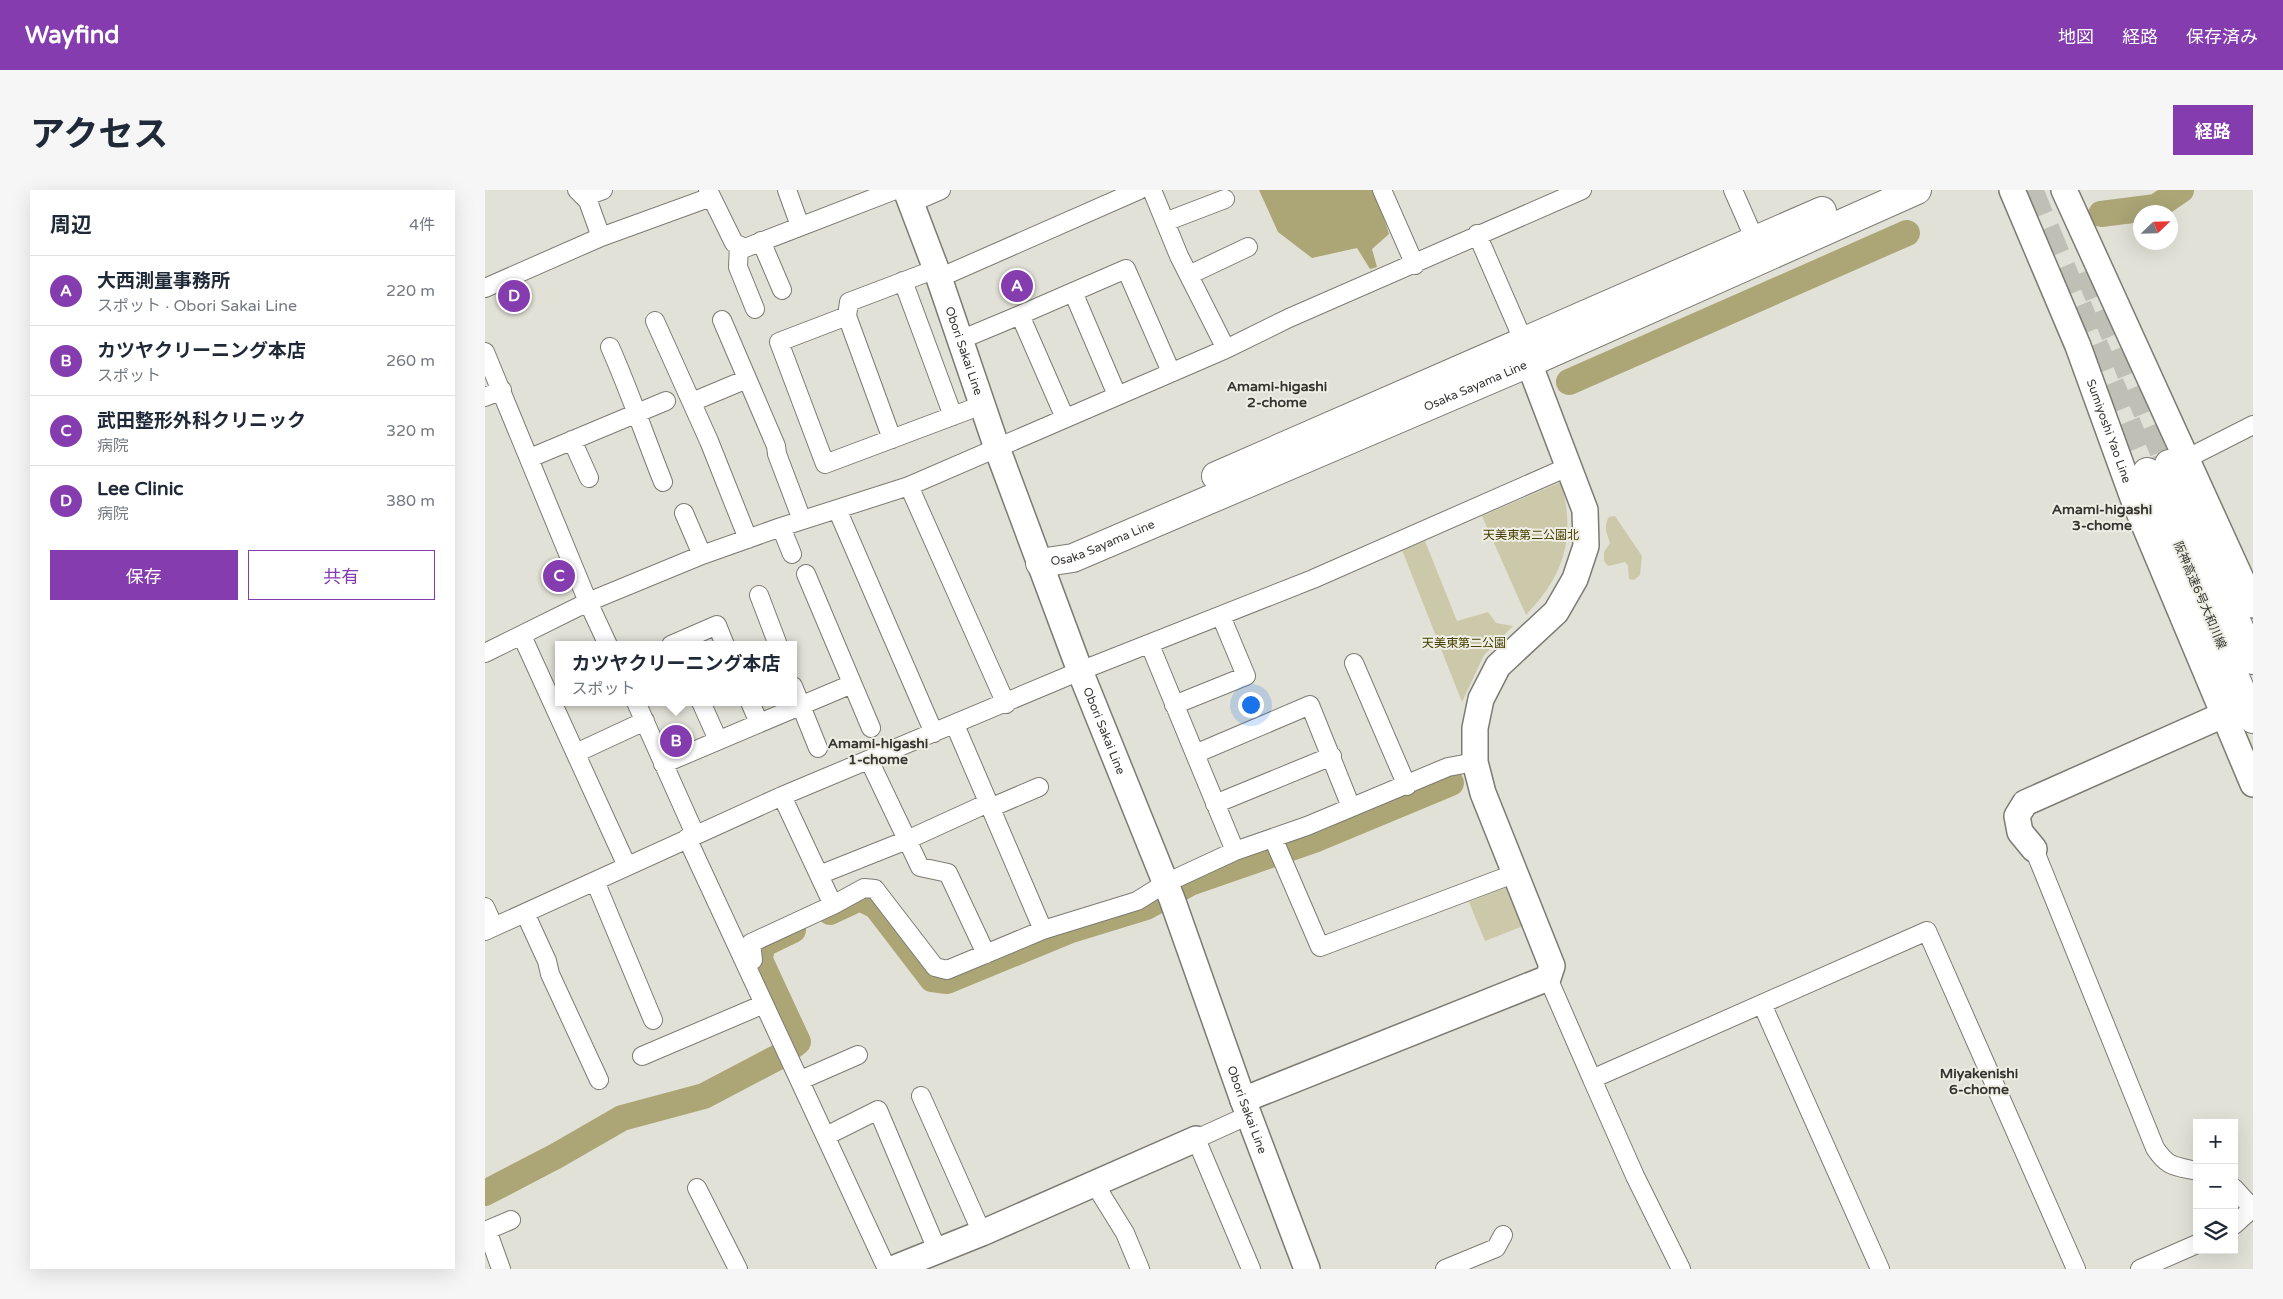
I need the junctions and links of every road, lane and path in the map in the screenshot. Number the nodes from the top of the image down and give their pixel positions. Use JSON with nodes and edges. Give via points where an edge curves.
{"nodes":[{"id":1,"x":603,"y":190,"type":"edge"},
{"id":2,"x":787,"y":190,"type":"edge"},
{"id":3,"x":941,"y":190,"type":"edge"},
{"id":4,"x":1139,"y":190,"type":"edge"},
{"id":5,"x":1152,"y":190,"type":"edge"},
{"id":6,"x":1382,"y":190,"type":"edge"},
{"id":7,"x":1582,"y":190,"type":"edge"},
{"id":8,"x":1733,"y":190,"type":"edge"},
{"id":9,"x":1871,"y":190,"type":"edge"},
{"id":10,"x":1917,"y":190,"type":"edge"},
{"id":11,"x":2012,"y":190,"type":"edge"},
{"id":12,"x":2064,"y":190,"type":"edge"},
{"id":13,"x":581,"y":194,"type":"edge"},
{"id":14,"x":710,"y":194,"type":"edge"},
{"id":15,"x":904,"y":194,"type":"edge"},
{"id":16,"x":1225,"y":199,"type":"dead end"},
{"id":17,"x":1165,"y":222,"type":"junction"},
{"id":18,"x":800,"y":226,"type":"junction"},
{"id":19,"x":1477,"y":234,"type":"junction"},
{"id":20,"x":601,"y":237,"type":"junction"},
{"id":21,"x":1755,"y":240,"type":"junction"},
{"id":22,"x":761,"y":241,"type":"junction"},
{"id":23,"x":739,"y":245,"type":"junction"},
{"id":24,"x":1248,"y":247,"type":"dead end"},
{"id":25,"x":1415,"y":265,"type":"junction"},
{"id":26,"x":938,"y":274,"type":"junction"},
{"id":27,"x":1189,"y":275,"type":"junction"},
{"id":28,"x":903,"y":281,"type":"junction"},
{"id":29,"x":485,"y":288,"type":"edge"},
{"id":30,"x":782,"y":290,"type":"dead end"},
{"id":31,"x":1073,"y":292,"type":"junction"},
{"id":32,"x":755,"y":309,"type":"dead end"},
{"id":33,"x":1021,"y":315,"type":"junction"},
{"id":34,"x":847,"y":316,"type":"junction"},
{"id":35,"x":722,"y":320,"type":"dead end"},
{"id":36,"x":655,"y":321,"type":"dead end"},
{"id":37,"x":959,"y":340,"type":"junction"},
{"id":38,"x":610,"y":347,"type":"dead end"},
{"id":39,"x":1226,"y":349,"type":"junction"},
{"id":40,"x":485,"y":352,"type":"edge"},
{"id":41,"x":1527,"y":353,"type":"junction"},
{"id":42,"x":1171,"y":372,"type":"junction"},
{"id":43,"x":747,"y":378,"type":"junction"},
{"id":44,"x":502,"y":390,"type":"junction"},
{"id":45,"x":1117,"y":395,"type":"junction"},
{"id":46,"x":485,"y":397,"type":"edge"},
{"id":47,"x":665,"y":401,"type":"dead end"},
{"id":48,"x":692,"y":402,"type":"junction"},
{"id":49,"x":982,"y":405,"type":"junction"},
{"id":50,"x":636,"y":414,"type":"junction"},
{"id":51,"x":953,"y":416,"type":"junction"},
{"id":52,"x":1065,"y":418,"type":"junction"},
{"id":53,"x":2253,"y":425,"type":"edge"},
{"id":54,"x":892,"y":439,"type":"junction"},
{"id":55,"x":572,"y":440,"type":"junction"},
{"id":56,"x":997,"y":448,"type":"junction"},
{"id":57,"x":530,"y":458,"type":"junction"},
{"id":58,"x":2168,"y":465,"type":"junction"},
{"id":59,"x":1570,"y":466,"type":"junction"},
{"id":60,"x":589,"y":478,"type":"dead end"},
{"id":61,"x":663,"y":482,"type":"dead end"},
{"id":62,"x":909,"y":486,"type":"junction"},
{"id":63,"x":837,"y":509,"type":"junction"},
{"id":64,"x":685,"y":513,"type":"dead end"},
{"id":65,"x":802,"y":520,"type":"junction"},
{"id":66,"x":781,"y":527,"type":"junction"},
{"id":67,"x":748,"y":539,"type":"junction"},
{"id":68,"x":792,"y":554,"type":"dead end"},
{"id":69,"x":702,"y":556,"type":"junction"},
{"id":70,"x":1040,"y":562,"type":"junction"},
{"id":71,"x":806,"y":574,"type":"dead end"},
{"id":72,"x":759,"y":596,"type":"dead end"},
{"id":73,"x":588,"y":602,"type":"junction"},
{"id":74,"x":2253,"y":605,"type":"edge"},
{"id":75,"x":1221,"y":616,"type":"junction"},
{"id":76,"x":522,"y":636,"type":"junction"},
{"id":77,"x":606,"y":641,"type":"edge"},
{"id":78,"x":681,"y":641,"type":"edge"},
{"id":79,"x":723,"y":641,"type":"edge"},
{"id":80,"x":776,"y":641,"type":"edge"},
{"id":81,"x":1150,"y":645,"type":"junction"},
{"id":82,"x":485,"y":654,"type":"edge"},
{"id":83,"x":2253,"y":660,"type":"edge"},
{"id":84,"x":1354,"y":663,"type":"dead end"},
{"id":85,"x":1079,"y":671,"type":"junction"},
{"id":86,"x":852,"y":684,"type":"junction"},
{"id":87,"x":797,"y":696,"type":"edge"},
{"id":88,"x":1006,"y":704,"type":"junction"},
{"id":89,"x":1174,"y":705,"type":"junction"},
{"id":90,"x":638,"y":706,"type":"edge"},
{"id":91,"x":703,"y":706,"type":"edge"},
{"id":92,"x":752,"y":706,"type":"edge"},
{"id":93,"x":801,"y":706,"type":"junction"},
{"id":94,"x":2223,"y":715,"type":"junction"},
{"id":95,"x":2253,"y":719,"type":"edge"},
{"id":96,"x":645,"y":721,"type":"junction"},
{"id":97,"x":759,"y":723,"type":"junction"},
{"id":98,"x":955,"y":725,"type":"junction"},
{"id":99,"x":871,"y":728,"type":"dead end"},
{"id":100,"x":934,"y":733,"type":"junction"},
{"id":101,"x":718,"y":740,"type":"junction"},
{"id":102,"x":818,"y":748,"type":"dead end"},
{"id":103,"x":576,"y":752,"type":"junction"},
{"id":104,"x":1195,"y":754,"type":"junction"},
{"id":105,"x":1332,"y":756,"type":"junction"},
{"id":106,"x":869,"y":760,"type":"junction"},
{"id":107,"x":1475,"y":762,"type":"junction"},
{"id":108,"x":663,"y":764,"type":"junction"},
{"id":109,"x":2253,"y":784,"type":"edge"},
{"id":110,"x":1407,"y":786,"type":"junction"},
{"id":111,"x":1039,"y":787,"type":"dead end"},
{"id":112,"x":782,"y":796,"type":"junction"},
{"id":113,"x":1215,"y":804,"type":"junction"},
{"id":114,"x":989,"y":806,"type":"junction"},
{"id":115,"x":1351,"y":807,"type":"junction"},
{"id":116,"x":691,"y":836,"type":"junction"},
{"id":117,"x":1273,"y":838,"type":"junction"},
{"id":118,"x":907,"y":840,"type":"junction"},
{"id":119,"x":2034,"y":849,"type":"joint"},
{"id":120,"x":1235,"y":852,"type":"junction"},
{"id":121,"x":627,"y":866,"type":"junction"},
{"id":122,"x":1516,"y":873,"type":"junction"},
{"id":123,"x":819,"y":874,"type":"junction"},
{"id":124,"x":595,"y":881,"type":"junction"},
{"id":125,"x":1169,"y":890,"type":"junction"},
{"id":126,"x":833,"y":905,"type":"junction"},
{"id":127,"x":485,"y":907,"type":"edge"},
{"id":128,"x":525,"y":913,"type":"junction"},
{"id":129,"x":489,"y":929,"type":"edge"},
{"id":130,"x":1043,"y":930,"type":"junction"},
{"id":131,"x":986,"y":954,"type":"junction"},
{"id":132,"x":745,"y":963,"type":"junction"},
{"id":133,"x":1548,"y":978,"type":"junction"},
{"id":134,"x":764,"y":1004,"type":"junction"},
{"id":135,"x":1762,"y":1004,"type":"junction"},
{"id":136,"x":653,"y":1020,"type":"dead end"},
{"id":137,"x":858,"y":1055,"type":"dead end"},
{"id":138,"x":642,"y":1056,"type":"dead end"},
{"id":139,"x":1592,"y":1079,"type":"junction"},
{"id":140,"x":599,"y":1080,"type":"dead end"},
{"id":141,"x":801,"y":1080,"type":"junction"},
{"id":142,"x":921,"y":1096,"type":"dead end"},
{"id":143,"x":1246,"y":1107,"type":"junction"},
{"id":144,"x":826,"y":1136,"type":"junction"},
{"id":145,"x":1196,"y":1139,"type":"junction"},
{"id":146,"x":2193,"y":1171,"type":"edge"},
{"id":147,"x":1094,"y":1183,"type":"junction"},
{"id":148,"x":697,"y":1188,"type":"dead end"},
{"id":149,"x":2238,"y":1192,"type":"edge"},
{"id":150,"x":2253,"y":1208,"type":"edge"},
{"id":151,"x":511,"y":1220,"type":"dead end"},
{"id":152,"x":2238,"y":1221,"type":"edge"},
{"id":153,"x":486,"y":1231,"type":"edge"},
{"id":154,"x":981,"y":1233,"type":"junction"},
{"id":155,"x":1503,"y":1234,"type":"dead end"},
{"id":156,"x":2193,"y":1246,"type":"edge"},
{"id":157,"x":938,"y":1252,"type":"junction"},
{"id":158,"x":501,"y":1269,"type":"edge"},
{"id":159,"x":738,"y":1269,"type":"edge"},
{"id":160,"x":887,"y":1269,"type":"edge"},
{"id":161,"x":892,"y":1269,"type":"edge"},
{"id":162,"x":1141,"y":1269,"type":"edge"},
{"id":163,"x":1251,"y":1269,"type":"edge"},
{"id":164,"x":1307,"y":1269,"type":"edge"},
{"id":165,"x":1445,"y":1269,"type":"edge"},
{"id":166,"x":1681,"y":1269,"type":"edge"},
{"id":167,"x":1880,"y":1269,"type":"edge"},
{"id":168,"x":2076,"y":1269,"type":"edge"},
{"id":169,"x":2140,"y":1269,"type":"edge"}],
"edges":[{"from":1,"to":13,"type":"street"},
{"from":2,"to":18,"type":"street"},
{"from":3,"to":15,"type":"street"},
{"from":4,"to":26,"type":"street"},
{"from":5,"to":17,"type":"street"},
{"from":6,"to":25,"type":"street"},
{"from":7,"to":19,"type":"street"},
{"from":8,"to":21,"type":"street"},
{"from":9,"to":21,"type":"main road","name":"Osaka Sayama Line"},
{"from":10,"to":41,"type":"main road","name":"Osaka Sayama Line"},
{"from":11,"to":94,"type":"main road","name":"Sumiyoshi Yao Line","via":[[2078,346],[2133,498]]},
{"from":12,"to":58,"type":"main road"},
{"from":13,"to":20,"type":"street","via":[[588,201]]},
{"from":14,"to":20,"type":"street"},
{"from":14,"to":23,"type":"street","via":[[734,243]]},
{"from":15,"to":18,"type":"street"},
{"from":15,"to":26,"type":"main road","name":"Obori Sakai Line"},
{"from":16,"to":17,"type":"street"},
{"from":17,"to":27,"type":"street"},
{"from":18,"to":22,"type":"street"},
{"from":19,"to":25,"type":"street"},
{"from":19,"to":41,"type":"street"},
{"from":20,"to":29,"type":"street"},
{"from":21,"to":41,"type":"main road","name":"Osaka Sayama Line"},
{"from":22,"to":23,"type":"street","via":[[745,248]]},
{"from":22,"to":30,"type":"street"},
{"from":23,"to":32,"type":"street","via":[[738,267]]},
{"from":24,"to":27,"type":"street"},
{"from":25,"to":39,"type":"street","via":[[1289,318]]},
{"from":26,"to":28,"type":"street"},
{"from":26,"to":37,"type":"main road","name":"Obori Sakai Line"},
{"from":27,"to":39,"type":"street"},
{"from":28,"to":34,"type":"street","via":[[849,302]]},
{"from":28,"to":51,"type":"street"},
{"from":31,"to":33,"type":"street"},
{"from":31,"to":42,"type":"street","via":[[1125,269]]},
{"from":31,"to":45,"type":"street"},
{"from":33,"to":37,"type":"street"},
{"from":33,"to":52,"type":"street"},
{"from":34,"to":54,"type":"street"},
{"from":34,"to":54,"type":"street","via":[[779,342],[825,464]]},
{"from":35,"to":43,"type":"street"},
{"from":36,"to":48,"type":"street"},
{"from":37,"to":49,"type":"main road","name":"Obori Sakai Line"},
{"from":38,"to":50,"type":"street","via":[[635,403]]},
{"from":39,"to":42,"type":"street"},
{"from":40,"to":44,"type":"street"},
{"from":41,"to":59,"type":"main road"},
{"from":41,"to":70,"type":"main road","name":"Osaka Sayama Line","via":[[1067,541]]},
{"from":42,"to":45,"type":"street"},
{"from":43,"to":48,"type":"street"},
{"from":43,"to":65,"type":"street"},
{"from":44,"to":46,"type":"street"},
{"from":44,"to":57,"type":"street"},
{"from":45,"to":52,"type":"street"},
{"from":47,"to":50,"type":"street"},
{"from":48,"to":67,"type":"street"},
{"from":49,"to":51,"type":"street"},
{"from":49,"to":56,"type":"main road","name":"Obori Sakai Line"},
{"from":50,"to":55,"type":"street"},
{"from":50,"to":61,"type":"street"},
{"from":51,"to":54,"type":"street"},
{"from":52,"to":56,"type":"street"},
{"from":53,"to":58,"type":"street"},
{"from":55,"to":57,"type":"street"},
{"from":55,"to":60,"type":"street"},
{"from":56,"to":62,"type":"street"},
{"from":56,"to":70,"type":"main road","name":"Obori Sakai Line"},
{"from":57,"to":73,"type":"street"},
{"from":58,"to":74,"type":"main road"},
{"from":58,"to":83,"type":"main road","name":"阪神高速6号大和川線"},
{"from":58,"to":95,"type":"main road","name":"阪神高速6号大和川線"},
{"from":59,"to":75,"type":"street"},
{"from":59,"to":107,"type":"main road","via":[[1585,510],[1586,546],[1575,579],[1556,612],[1499,666],[1481,699],[1475,728]]},
{"from":62,"to":63,"type":"street"},
{"from":62,"to":88,"type":"street"},
{"from":63,"to":65,"type":"street"},
{"from":63,"to":100,"type":"street"},
{"from":64,"to":69,"type":"street"},
{"from":65,"to":66,"type":"street"},
{"from":66,"to":67,"type":"street"},
{"from":66,"to":68,"type":"street"},
{"from":67,"to":69,"type":"street"},
{"from":69,"to":73,"type":"street"},
{"from":70,"to":85,"type":"main road","name":"Obori Sakai Line"},
{"from":71,"to":86,"type":"street"},
{"from":72,"to":80,"type":"street"},
{"from":73,"to":76,"type":"street"},
{"from":73,"to":77,"type":"street"},
{"from":75,"to":81,"type":"street"},
{"from":75,"to":89,"type":"street","via":[[1246,676]]},
{"from":76,"to":82,"type":"street"},
{"from":76,"to":103,"type":"street"},
{"from":78,"to":79,"type":"street","via":[[717,625]]},
{"from":81,"to":85,"type":"street"},
{"from":81,"to":89,"type":"street"},
{"from":84,"to":110,"type":"street"},
{"from":85,"to":88,"type":"street"},
{"from":85,"to":125,"type":"main road","name":"Obori Sakai Line"},
{"from":86,"to":93,"type":"street"},
{"from":86,"to":99,"type":"street"},
{"from":87,"to":93,"type":"street"},
{"from":88,"to":98,"type":"street"},
{"from":89,"to":104,"type":"street"},
{"from":90,"to":96,"type":"street"},
{"from":91,"to":101,"type":"street"},
{"from":92,"to":97,"type":"street"},
{"from":93,"to":97,"type":"street"},
{"from":93,"to":102,"type":"street"},
{"from":94,"to":109,"type":"main road","name":"Sumiyoshi Yao Line"},
{"from":94,"to":119,"type":"main road","via":[[2025,803],[2017,816],[2020,832]]},
{"from":96,"to":103,"type":"street"},
{"from":96,"to":108,"type":"street"},
{"from":97,"to":101,"type":"street"},
{"from":98,"to":100,"type":"street"},
{"from":98,"to":114,"type":"street"},
{"from":100,"to":106,"type":"street"},
{"from":101,"to":108,"type":"street"},
{"from":103,"to":121,"type":"street"},
{"from":104,"to":105,"type":"street","via":[[1310,705]]},
{"from":104,"to":113,"type":"street"},
{"from":105,"to":113,"type":"street"},
{"from":105,"to":115,"type":"street"},
{"from":106,"to":112,"type":"street"},
{"from":106,"to":118,"type":"street"},
{"from":107,"to":110,"type":"street","via":[[1448,767]]},
{"from":107,"to":122,"type":"main road","via":[[1483,793]]},
{"from":108,"to":116,"type":"street"},
{"from":110,"to":115,"type":"street"},
{"from":111,"to":114,"type":"street"},
{"from":112,"to":116,"type":"street"},
{"from":112,"to":123,"type":"street"},
{"from":113,"to":120,"type":"street"},
{"from":114,"to":118,"type":"street"},
{"from":114,"to":130,"type":"street"},
{"from":115,"to":117,"type":"street"},
{"from":116,"to":121,"type":"street"},
{"from":116,"to":132,"type":"street"},
{"from":117,"to":120,"type":"street"},
{"from":117,"to":122,"type":"street","via":[[1320,947]]},
{"from":118,"to":123,"type":"street"},
{"from":118,"to":131,"type":"street","via":[[920,867],[948,873]]},
{"from":119,"to":146,"type":"street","via":[[2155,1148],[2172,1167]]},
{"from":120,"to":125,"type":"street"},
{"from":121,"to":124,"type":"street"},
{"from":122,"to":133,"type":"main road","via":[[1553,966]]},
{"from":123,"to":126,"type":"street"},
{"from":124,"to":128,"type":"street"},
{"from":124,"to":136,"type":"street"},
{"from":125,"to":130,"type":"street"},
{"from":125,"to":143,"type":"main road","name":"Obori Sakai Line"},
{"from":126,"to":131,"type":"street","via":[[864,888],[875,889],[935,967],[947,970]]},
{"from":126,"to":132,"type":"street","via":[[751,943],[753,960]]},
{"from":127,"to":129,"type":"street"},
{"from":128,"to":129,"type":"street"},
{"from":128,"to":140,"type":"street"},
{"from":130,"to":131,"type":"street"},
{"from":132,"to":134,"type":"street"},
{"from":133,"to":139,"type":"street"},
{"from":133,"to":143,"type":"main road"},
{"from":134,"to":138,"type":"street"},
{"from":134,"to":141,"type":"street"},
{"from":135,"to":139,"type":"street"},
{"from":135,"to":167,"type":"street"},
{"from":135,"to":168,"type":"street","via":[[1927,931]]},
{"from":137,"to":141,"type":"street"},
{"from":139,"to":166,"type":"street"},
{"from":141,"to":144,"type":"street"},
{"from":142,"to":154,"type":"street"},
{"from":143,"to":145,"type":"street"},
{"from":143,"to":164,"type":"main road","name":"Obori Sakai Line"},
{"from":144,"to":157,"type":"street","via":[[878,1110]]},
{"from":144,"to":160,"type":"street"},
{"from":145,"to":147,"type":"main road"},
{"from":145,"to":163,"type":"street"},
{"from":147,"to":154,"type":"main road"},
{"from":147,"to":162,"type":"street","via":[[1125,1233]]},
{"from":148,"to":159,"type":"street"},
{"from":149,"to":150,"type":"street"},
{"from":150,"to":152,"type":"street"},
{"from":151,"to":153,"type":"street"},
{"from":153,"to":158,"type":"street"},
{"from":154,"to":157,"type":"main road"},
{"from":155,"to":165,"type":"street","via":[[1496,1248]]},
{"from":156,"to":169,"type":"street"},
{"from":157,"to":161,"type":"main road"}]}
